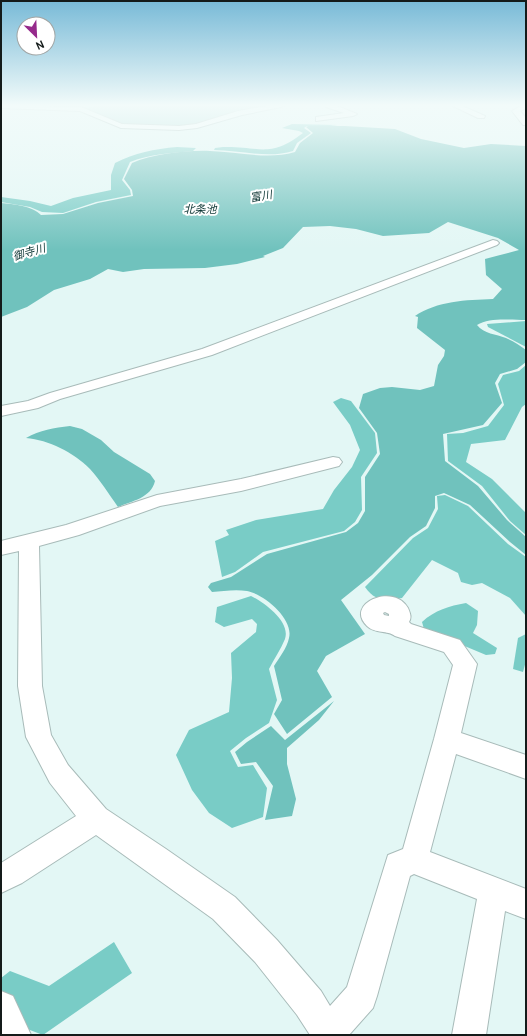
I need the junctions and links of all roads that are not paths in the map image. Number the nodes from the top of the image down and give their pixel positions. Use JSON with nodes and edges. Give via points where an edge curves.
{"nodes":[{"id":1,"x":493,"y":243,"type":"dead end"},
{"id":2,"x":1,"y":411,"type":"edge"},
{"id":3,"x":333,"y":462,"type":"dead end"},
{"id":4,"x":29,"y":542,"type":"junction"},
{"id":5,"x":1,"y":548,"type":"edge"},
{"id":6,"x":396,"y":624,"type":"dead end"},
{"id":7,"x":447,"y":740,"type":"junction"},
{"id":8,"x":526,"y":767,"type":"edge"},
{"id":9,"x":96,"y":819,"type":"junction"},
{"id":10,"x":414,"y":860,"type":"junction"},
{"id":11,"x":1,"y":878,"type":"edge"},
{"id":12,"x":493,"y":891,"type":"junction"},
{"id":13,"x":526,"y":904,"type":"edge"},
{"id":14,"x":1,"y":1008,"type":"edge"},
{"id":15,"x":329,"y":1033,"type":"edge"},
{"id":16,"x":14,"y":1035,"type":"edge"},
{"id":17,"x":469,"y":1035,"type":"edge"}],
"edges":[{"from":1,"to":2,"type":"street","via":[[207,352],[32,405]]},
{"from":3,"to":4,"type":"street","via":[[241,485],[156,501]]},
{"from":4,"to":5,"type":"street"},
{"from":4,"to":9,"type":"street","via":[[30,686],[39,737],[60,774]]},
{"from":6,"to":7,"type":"street","via":[[403,630],[452,646],[465,664]]},
{"from":7,"to":8,"type":"street"},
{"from":7,"to":10,"type":"street"},
{"from":9,"to":11,"type":"street"},
{"from":9,"to":15,"type":"street","via":[[156,858],[224,908],[266,951],[309,1003]]},
{"from":10,"to":12,"type":"street"},
{"from":10,"to":15,"type":"street","via":[[398,865],[361,996]]},
{"from":12,"to":13,"type":"street"},
{"from":12,"to":17,"type":"street"},
{"from":14,"to":16,"type":"street"}]}
